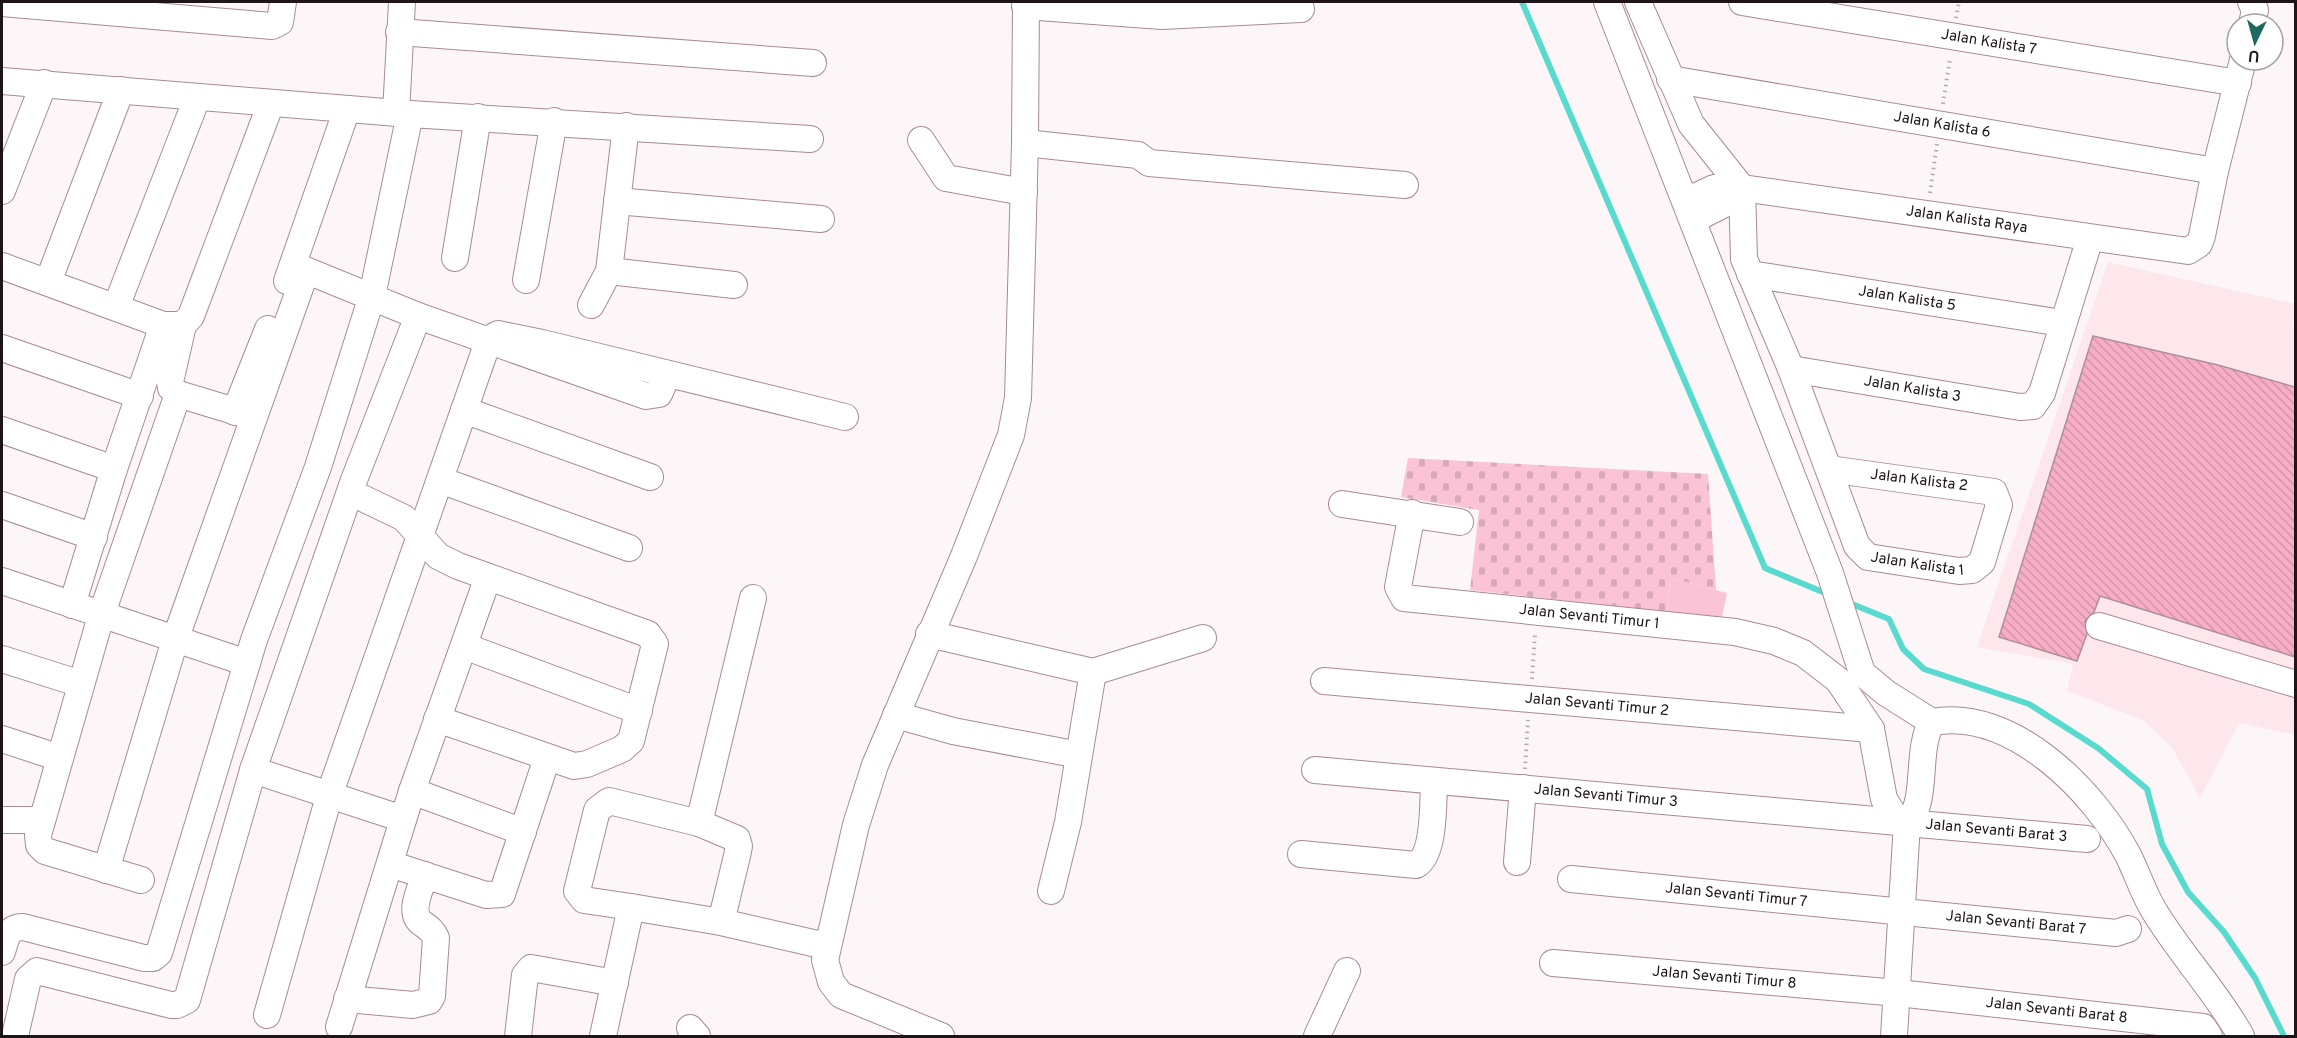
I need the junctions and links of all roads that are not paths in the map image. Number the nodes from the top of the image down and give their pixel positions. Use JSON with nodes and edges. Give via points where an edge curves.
{"nodes":[{"id":1,"x":283,"y":2,"type":"edge"},
{"id":2,"x":402,"y":2,"type":"edge"},
{"id":3,"x":1607,"y":2,"type":"edge"},
{"id":4,"x":1638,"y":2,"type":"edge"},
{"id":5,"x":1742,"y":2,"type":"edge"},
{"id":6,"x":2,"y":3,"type":"edge"},
{"id":7,"x":1025,"y":4,"type":"edge"},
{"id":8,"x":1301,"y":9,"type":"dead end"},
{"id":9,"x":399,"y":32,"type":"junction"},
{"id":10,"x":813,"y":63,"type":"dead end"},
{"id":11,"x":2225,"y":70,"type":"edge"},
{"id":12,"x":2241,"y":72,"type":"edge"},
{"id":13,"x":1670,"y":79,"type":"junction"},
{"id":14,"x":2,"y":81,"type":"edge"},
{"id":15,"x":44,"y":83,"type":"junction"},
{"id":16,"x":121,"y":90,"type":"junction"},
{"id":17,"x":197,"y":98,"type":"junction"},
{"id":18,"x":271,"y":104,"type":"junction"},
{"id":19,"x":347,"y":108,"type":"junction"},
{"id":20,"x":403,"y":113,"type":"junction"},
{"id":21,"x":478,"y":117,"type":"junction"},
{"id":22,"x":555,"y":121,"type":"junction"},
{"id":23,"x":626,"y":126,"type":"junction"},
{"id":24,"x":810,"y":139,"type":"dead end"},
{"id":25,"x":921,"y":140,"type":"dead end"},
{"id":26,"x":1025,"y":143,"type":"junction"},
{"id":27,"x":2215,"y":171,"type":"junction"},
{"id":28,"x":1405,"y":184,"type":"dead end"},
{"id":29,"x":1742,"y":188,"type":"junction"},
{"id":30,"x":2,"y":191,"type":"edge"},
{"id":31,"x":1024,"y":192,"type":"junction"},
{"id":32,"x":617,"y":201,"type":"junction"},
{"id":33,"x":1689,"y":210,"type":"junction"},
{"id":34,"x":821,"y":219,"type":"dead end"},
{"id":35,"x":2090,"y":238,"type":"junction"},
{"id":36,"x":455,"y":258,"type":"dead end"},
{"id":37,"x":2,"y":266,"type":"edge"},
{"id":38,"x":300,"y":268,"type":"junction"},
{"id":39,"x":609,"y":270,"type":"junction"},
{"id":40,"x":1750,"y":274,"type":"junction"},
{"id":41,"x":526,"y":280,"type":"dead end"},
{"id":42,"x":48,"y":282,"type":"junction"},
{"id":43,"x":734,"y":285,"type":"dead end"},
{"id":44,"x":372,"y":296,"type":"junction"},
{"id":45,"x":591,"y":305,"type":"dead end"},
{"id":46,"x":116,"y":307,"type":"junction"},
{"id":47,"x":418,"y":316,"type":"junction"},
{"id":48,"x":2062,"y":324,"type":"junction"},
{"id":49,"x":173,"y":325,"type":"junction"},
{"id":50,"x":489,"y":339,"type":"junction"},
{"id":51,"x":2,"y":348,"type":"edge"},
{"id":52,"x":1791,"y":369,"type":"junction"},
{"id":53,"x":178,"y":394,"type":"junction"},
{"id":54,"x":140,"y":396,"type":"junction"},
{"id":55,"x":464,"y":410,"type":"junction"},
{"id":56,"x":244,"y":415,"type":"junction"},
{"id":57,"x":844,"y":417,"type":"dead end"},
{"id":58,"x":2,"y":430,"type":"edge"},
{"id":59,"x":114,"y":469,"type":"junction"},
{"id":60,"x":1829,"y":469,"type":"junction"},
{"id":61,"x":650,"y":477,"type":"dead end"},
{"id":62,"x":440,"y":480,"type":"junction"},
{"id":63,"x":350,"y":492,"type":"junction"},
{"id":64,"x":1342,"y":504,"type":"dead end"},
{"id":65,"x":2,"y":505,"type":"edge"},
{"id":66,"x":1412,"y":513,"type":"junction"},
{"id":67,"x":1460,"y":522,"type":"dead end"},
{"id":68,"x":421,"y":536,"type":"junction"},
{"id":69,"x":94,"y":537,"type":"junction"},
{"id":70,"x":629,"y":548,"type":"dead end"},
{"id":71,"x":1972,"y":570,"type":"joint"},
{"id":72,"x":488,"y":577,"type":"junction"},
{"id":73,"x":2,"y":581,"type":"edge"},
{"id":74,"x":753,"y":598,"type":"dead end"},
{"id":75,"x":72,"y":605,"type":"junction"},
{"id":76,"x":101,"y":616,"type":"junction"},
{"id":77,"x":2099,"y":626,"type":"dead end"},
{"id":78,"x":929,"y":634,"type":"junction"},
{"id":79,"x":1203,"y":638,"type":"dead end"},
{"id":80,"x":175,"y":640,"type":"junction"},
{"id":81,"x":464,"y":646,"type":"junction"},
{"id":82,"x":2,"y":659,"type":"edge"},
{"id":83,"x":247,"y":663,"type":"junction"},
{"id":84,"x":1093,"y":672,"type":"junction"},
{"id":85,"x":1324,"y":681,"type":"dead end"},
{"id":86,"x":81,"y":684,"type":"junction"},
{"id":87,"x":2295,"y":684,"type":"edge"},
{"id":88,"x":639,"y":711,"type":"junction"},
{"id":89,"x":896,"y":715,"type":"junction"},
{"id":90,"x":437,"y":719,"type":"junction"},
{"id":91,"x":1932,"y":722,"type":"junction"},
{"id":92,"x":1871,"y":729,"type":"junction"},
{"id":93,"x":2,"y":739,"type":"edge"},
{"id":94,"x":1079,"y":755,"type":"junction"},
{"id":95,"x":60,"y":758,"type":"junction"},
{"id":96,"x":547,"y":758,"type":"junction"},
{"id":97,"x":253,"y":770,"type":"junction"},
{"id":98,"x":1315,"y":770,"type":"dead end"},
{"id":99,"x":1434,"y":782,"type":"junction"},
{"id":100,"x":1523,"y":788,"type":"junction"},
{"id":101,"x":412,"y":791,"type":"junction"},
{"id":102,"x":330,"y":793,"type":"junction"},
{"id":103,"x":403,"y":819,"type":"junction"},
{"id":104,"x":2,"y":820,"type":"edge"},
{"id":105,"x":42,"y":820,"type":"junction"},
{"id":106,"x":1902,"y":822,"type":"junction"},
{"id":107,"x":699,"y":823,"type":"junction"},
{"id":108,"x":523,"y":832,"type":"junction"},
{"id":109,"x":2087,"y":839,"type":"dead end"},
{"id":110,"x":1301,"y":854,"type":"dead end"},
{"id":111,"x":1517,"y":862,"type":"dead end"},
{"id":112,"x":390,"y":864,"type":"junction"},
{"id":113,"x":106,"y":870,"type":"junction"},
{"id":114,"x":425,"y":875,"type":"junction"},
{"id":115,"x":1571,"y":879,"type":"dead end"},
{"id":116,"x":141,"y":880,"type":"dead end"},
{"id":117,"x":1051,"y":891,"type":"dead end"},
{"id":118,"x":631,"y":907,"type":"junction"},
{"id":119,"x":1902,"y":911,"type":"junction"},
{"id":120,"x":721,"y":922,"type":"junction"},
{"id":121,"x":2128,"y":929,"type":"dead end"},
{"id":122,"x":826,"y":946,"type":"junction"},
{"id":123,"x":2,"y":952,"type":"edge"},
{"id":124,"x":1553,"y":963,"type":"dead end"},
{"id":125,"x":1347,"y":971,"type":"dead end"},
{"id":126,"x":615,"y":983,"type":"junction"},
{"id":127,"x":1898,"y":993,"type":"junction"},
{"id":128,"x":347,"y":999,"type":"junction"},
{"id":129,"x":267,"y":1015,"type":"dead end"},
{"id":130,"x":889,"y":1026,"type":"edge"},
{"id":131,"x":339,"y":1027,"type":"dead end"},
{"id":132,"x":15,"y":1036,"type":"edge"},
{"id":133,"x":518,"y":1036,"type":"edge"},
{"id":134,"x":603,"y":1036,"type":"edge"},
{"id":135,"x":941,"y":1036,"type":"edge"},
{"id":136,"x":1317,"y":1036,"type":"edge"},
{"id":137,"x":1894,"y":1036,"type":"edge"},
{"id":138,"x":2209,"y":1036,"type":"edge"},
{"id":139,"x":2241,"y":1036,"type":"edge"}],
"edges":[{"from":1,"to":6,"type":"street","via":[[280,22],[272,27]]},
{"from":2,"to":9,"type":"street"},
{"from":3,"to":33,"type":"street"},
{"from":4,"to":13,"type":"street"},
{"from":5,"to":11,"type":"street","name":"Jalan Kalista 7"},
{"from":7,"to":8,"type":"street","via":[[1162,16]]},
{"from":7,"to":26,"type":"street"},
{"from":9,"to":10,"type":"street"},
{"from":9,"to":20,"type":"street"},
{"from":12,"to":27,"type":"street"},
{"from":13,"to":27,"type":"street","name":"Jalan Kalista 6"},
{"from":13,"to":29,"type":"street","via":[[1691,124]]},
{"from":14,"to":15,"type":"street"},
{"from":15,"to":16,"type":"street"},
{"from":15,"to":30,"type":"street"},
{"from":16,"to":17,"type":"street"},
{"from":16,"to":42,"type":"street"},
{"from":17,"to":18,"type":"street"},
{"from":17,"to":46,"type":"street"},
{"from":18,"to":19,"type":"street"},
{"from":18,"to":49,"type":"street","via":[[190,316]]},
{"from":19,"to":20,"type":"street"},
{"from":19,"to":38,"type":"street"},
{"from":20,"to":21,"type":"street"},
{"from":20,"to":44,"type":"street"},
{"from":21,"to":22,"type":"street"},
{"from":21,"to":36,"type":"street"},
{"from":22,"to":23,"type":"street"},
{"from":22,"to":41,"type":"street"},
{"from":23,"to":24,"type":"street"},
{"from":23,"to":32,"type":"street"},
{"from":25,"to":31,"type":"street","via":[[946,178]]},
{"from":26,"to":28,"type":"street","via":[[1138,155],[1149,163]]},
{"from":26,"to":31,"type":"street"},
{"from":27,"to":35,"type":"street","name":"Jalan Kalista Raya","via":[[2202,236],[2193,249]]},
{"from":29,"to":33,"type":"street","via":[[1734,199]]},
{"from":29,"to":35,"type":"street","name":"Jalan Kalista Raya"},
{"from":29,"to":40,"type":"street","via":[[1742,246]]},
{"from":31,"to":78,"type":"street","via":[[1021,369],[1011,435]]},
{"from":32,"to":34,"type":"street"},
{"from":32,"to":39,"type":"street"},
{"from":33,"to":91,"type":"street","via":[[1830,573],[1862,673]]},
{"from":35,"to":48,"type":"street"},
{"from":37,"to":42,"type":"street"},
{"from":38,"to":44,"type":"street"},
{"from":38,"to":56,"type":"street"},
{"from":39,"to":43,"type":"street"},
{"from":39,"to":45,"type":"street"},
{"from":40,"to":48,"type":"street","name":"Jalan Kalista 5"},
{"from":40,"to":52,"type":"street"},
{"from":42,"to":46,"type":"street"},
{"from":44,"to":47,"type":"street"},
{"from":44,"to":83,"type":"street","via":[[318,467]]},
{"from":46,"to":49,"type":"street"},
{"from":47,"to":50,"type":"street"},
{"from":47,"to":63,"type":"street"},
{"from":48,"to":52,"type":"street","name":"Jalan Kalista 3","via":[[2042,393],[2033,406]]},
{"from":49,"to":53,"type":"street","via":[[170,382]]},
{"from":49,"to":54,"type":"street"},
{"from":50,"to":55,"type":"street"},
{"from":50,"to":57,"type":"street","via":[[651,397],[662,390],[668,374]]},
{"from":51,"to":54,"type":"street"},
{"from":52,"to":60,"type":"street"},
{"from":53,"to":56,"type":"street"},
{"from":53,"to":76,"type":"street"},
{"from":54,"to":59,"type":"street"},
{"from":55,"to":61,"type":"street"},
{"from":55,"to":62,"type":"street"},
{"from":56,"to":80,"type":"street"},
{"from":58,"to":59,"type":"street"},
{"from":59,"to":69,"type":"street"},
{"from":60,"to":71,"type":"street","name":"Jalan Kalista 1","via":[[1863,554]]},
{"from":60,"to":71,"type":"street","name":"Jalan Kalista 2","via":[[1990,490],[1998,496],[1999,505],[1982,562]]},
{"from":62,"to":68,"type":"street"},
{"from":62,"to":70,"type":"street"},
{"from":63,"to":68,"type":"street","via":[[404,518]]},
{"from":63,"to":97,"type":"street"},
{"from":64,"to":66,"type":"street"},
{"from":65,"to":69,"type":"street"},
{"from":66,"to":67,"type":"street"},
{"from":66,"to":92,"type":"street","name":"Jalan Sevanti Timur 1","via":[[1398,587],[1404,598],[1735,632],[1774,641],[1803,653],[1838,680]]},
{"from":68,"to":72,"type":"street","via":[[438,556]]},
{"from":68,"to":102,"type":"street"},
{"from":69,"to":75,"type":"street"},
{"from":72,"to":81,"type":"street"},
{"from":72,"to":88,"type":"street","via":[[651,637],[656,648]]},
{"from":73,"to":75,"type":"street"},
{"from":74,"to":107,"type":"street"},
{"from":75,"to":76,"type":"street"},
{"from":76,"to":80,"type":"street"},
{"from":76,"to":86,"type":"street"},
{"from":77,"to":87,"type":"street"},
{"from":78,"to":84,"type":"street"},
{"from":78,"to":89,"type":"street"},
{"from":79,"to":84,"type":"street"},
{"from":80,"to":83,"type":"street"},
{"from":80,"to":113,"type":"street"},
{"from":81,"to":88,"type":"street"},
{"from":81,"to":90,"type":"street"},
{"from":82,"to":86,"type":"street"},
{"from":83,"to":123,"type":"street","via":[[156,956],[144,958],[23,927],[8,933]]},
{"from":84,"to":94,"type":"street"},
{"from":85,"to":92,"type":"street","name":"Jalan Sevanti Timur 2"},
{"from":86,"to":95,"type":"street"},
{"from":88,"to":96,"type":"street","via":[[631,741],[625,748],[579,766]]},
{"from":89,"to":94,"type":"street","via":[[953,731]]},
{"from":89,"to":122,"type":"street","via":[[856,825]]},
{"from":90,"to":96,"type":"street"},
{"from":90,"to":101,"type":"street"},
{"from":91,"to":106,"type":"street","via":[[1923,750],[1917,809]]},
{"from":91,"to":139,"type":"street","via":[[1952,721],[2009,734],[2038,751],[2067,778],[2128,855],[2152,909]]},
{"from":92,"to":106,"type":"street","via":[[1884,799]]},
{"from":93,"to":95,"type":"street"},
{"from":94,"to":117,"type":"street"},
{"from":95,"to":105,"type":"street"},
{"from":96,"to":108,"type":"street"},
{"from":97,"to":102,"type":"street"},
{"from":97,"to":132,"type":"street","via":[[187,999],[171,1005],[37,971],[28,979]]},
{"from":98,"to":99,"type":"street","name":"Jalan Sevanti Timur 3"},
{"from":99,"to":100,"type":"street","name":"Jalan Sevanti Timur 3"},
{"from":99,"to":110,"type":"street","via":[[1429,848],[1422,862],[1416,865]]},
{"from":100,"to":106,"type":"street","name":"Jalan Sevanti Timur 3"},
{"from":100,"to":111,"type":"street"},
{"from":101,"to":103,"type":"street"},
{"from":101,"to":108,"type":"street"},
{"from":102,"to":103,"type":"street"},
{"from":102,"to":129,"type":"street"},
{"from":103,"to":112,"type":"street"},
{"from":104,"to":105,"type":"street"},
{"from":105,"to":113,"type":"street","via":[[38,835],[42,848]]},
{"from":106,"to":109,"type":"street","name":"Jalan Sevanti Barat 3"},
{"from":106,"to":119,"type":"street"},
{"from":107,"to":118,"type":"street","via":[[614,801],[600,806],[578,895],[584,900]]},
{"from":107,"to":120,"type":"street","via":[[739,842]]},
{"from":108,"to":114,"type":"street","via":[[504,892],[499,896]]},
{"from":112,"to":114,"type":"street"},
{"from":112,"to":128,"type":"street"},
{"from":113,"to":116,"type":"street"},
{"from":114,"to":128,"type":"street","via":[[414,913],[436,938],[429,1001],[413,1005]]},
{"from":115,"to":119,"type":"street","name":"Jalan Sevanti Timur 7"},
{"from":118,"to":120,"type":"street"},
{"from":118,"to":126,"type":"street"},
{"from":119,"to":121,"type":"street","name":"Jalan Sevanti Barat 7","via":[[2116,933]]},
{"from":119,"to":127,"type":"street"},
{"from":120,"to":122,"type":"street"},
{"from":122,"to":130,"type":"street","via":[[826,971],[836,990]]},
{"from":124,"to":127,"type":"street","name":"Jalan Sevanti Timur 8"},
{"from":125,"to":136,"type":"street"},
{"from":126,"to":133,"type":"street","via":[[531,968],[525,975]]},
{"from":126,"to":134,"type":"street"},
{"from":127,"to":137,"type":"street"},
{"from":127,"to":138,"type":"street","name":"Jalan Sevanti Barat 8","via":[[2203,1028]]},
{"from":128,"to":131,"type":"street"},
{"from":130,"to":135,"type":"street"}]}
